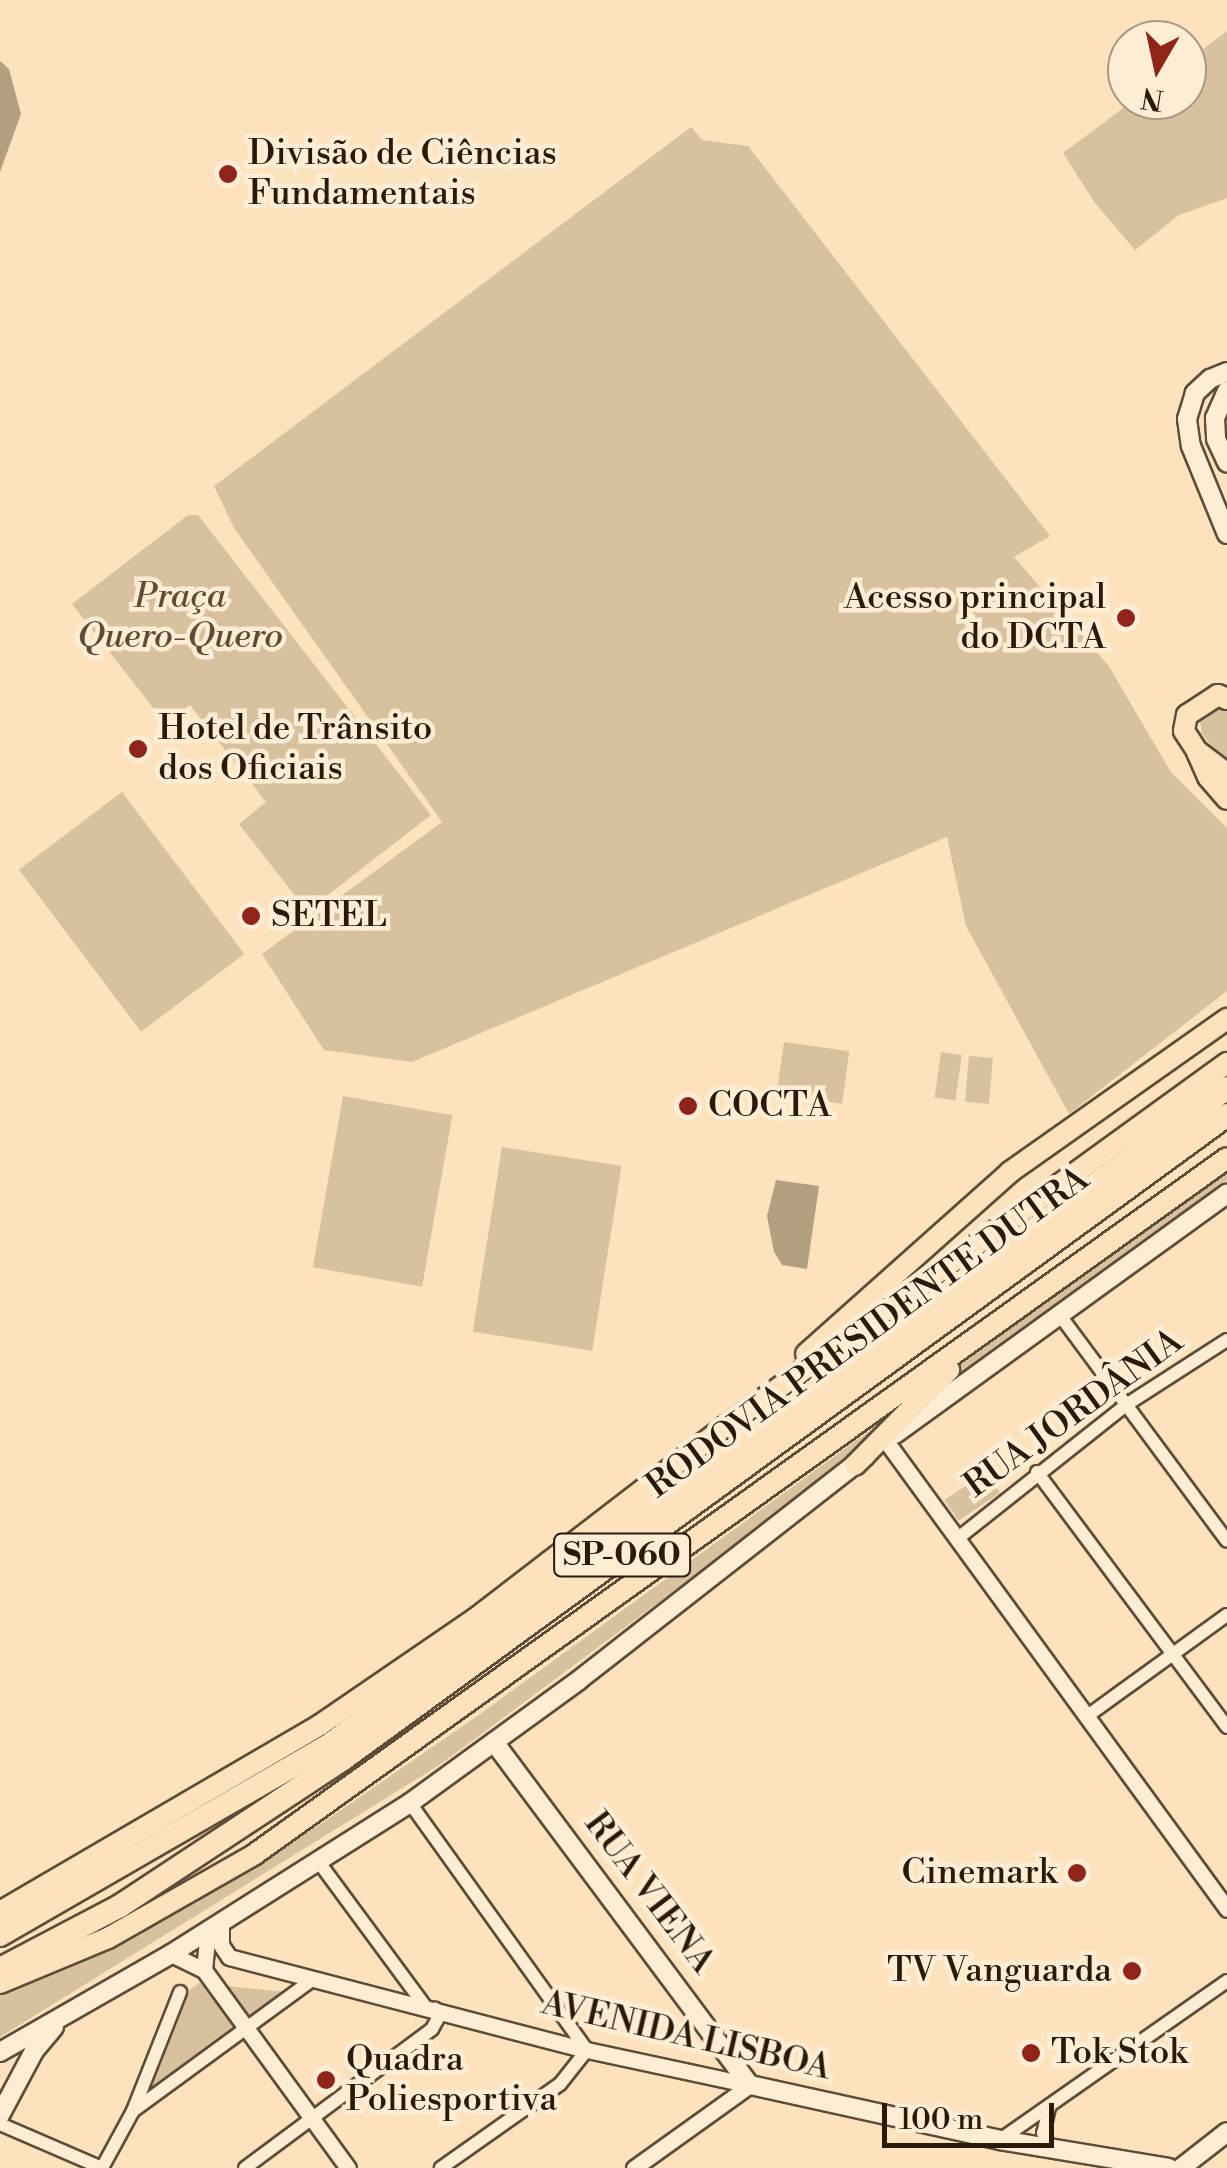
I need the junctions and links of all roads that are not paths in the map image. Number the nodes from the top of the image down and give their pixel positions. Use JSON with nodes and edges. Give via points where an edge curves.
{"nodes":[{"id":1,"x":1227,"y":372,"type":"edge"},
{"id":2,"x":1227,"y":390,"type":"edge"},
{"id":3,"x":1227,"y":463,"type":"edge"},
{"id":4,"x":1227,"y":534,"type":"edge"},
{"id":5,"x":1224,"y":695,"type":"edge"},
{"id":6,"x":1197,"y":750,"type":"junction"},
{"id":7,"x":1227,"y":774,"type":"edge"},
{"id":8,"x":1227,"y":798,"type":"edge"},
{"id":9,"x":1227,"y":1019,"type":"edge"},
{"id":10,"x":1227,"y":1063,"type":"edge"},
{"id":11,"x":1227,"y":1088,"type":"edge"},
{"id":12,"x":1227,"y":1115,"type":"edge"},
{"id":13,"x":1227,"y":1158,"type":"edge"},
{"id":14,"x":1227,"y":1194,"type":"edge"},
{"id":15,"x":1058,"y":1314,"type":"junction"},
{"id":16,"x":990,"y":1329,"type":"junction"},
{"id":17,"x":1227,"y":1340,"type":"edge"},
{"id":18,"x":1126,"y":1405,"type":"junction"},
{"id":19,"x":726,"y":1426,"type":"junction"},
{"id":20,"x":886,"y":1440,"type":"junction"},
{"id":21,"x":855,"y":1464,"type":"junction"},
{"id":22,"x":1038,"y":1472,"type":"junction"},
{"id":23,"x":958,"y":1539,"type":"junction"},
{"id":24,"x":1227,"y":1541,"type":"edge"},
{"id":25,"x":1227,"y":1616,"type":"edge"},
{"id":26,"x":1173,"y":1655,"type":"junction"},
{"id":27,"x":1086,"y":1717,"type":"junction"},
{"id":28,"x":1227,"y":1727,"type":"edge"},
{"id":29,"x":494,"y":1742,"type":"junction"},
{"id":30,"x":410,"y":1802,"type":"junction"},
{"id":31,"x":318,"y":1861,"type":"junction"},
{"id":32,"x":1227,"y":1909,"type":"edge"},
{"id":33,"x":0,"y":1912,"type":"edge"},
{"id":34,"x":214,"y":1926,"type":"junction"},
{"id":35,"x":0,"y":1935,"type":"edge"},
{"id":36,"x":171,"y":1954,"type":"junction"},
{"id":37,"x":0,"y":1969,"type":"edge"},
{"id":38,"x":204,"y":1970,"type":"junction"},
{"id":39,"x":312,"y":1980,"type":"junction"},
{"id":40,"x":1227,"y":1982,"type":"edge"},
{"id":41,"x":0,"y":1984,"type":"edge"},
{"id":42,"x":180,"y":1992,"type":"dead end"},
{"id":43,"x":429,"y":2006,"type":"junction"},
{"id":44,"x":59,"y":2021,"type":"junction"},
{"id":45,"x":246,"y":2030,"type":"junction"},
{"id":46,"x":588,"y":2050,"type":"junction"},
{"id":47,"x":0,"y":2052,"type":"edge"},
{"id":48,"x":750,"y":2084,"type":"junction"},
{"id":49,"x":1049,"y":2108,"type":"junction"},
{"id":50,"x":133,"y":2111,"type":"junction"},
{"id":51,"x":0,"y":2116,"type":"edge"},
{"id":52,"x":311,"y":2120,"type":"junction"},
{"id":53,"x":0,"y":2124,"type":"edge"},
{"id":54,"x":1227,"y":2132,"type":"edge"},
{"id":55,"x":1000,"y":2140,"type":"junction"},
{"id":56,"x":1049,"y":2148,"type":"junction"},
{"id":57,"x":102,"y":2168,"type":"edge"},
{"id":58,"x":245,"y":2168,"type":"edge"},
{"id":59,"x":348,"y":2168,"type":"edge"},
{"id":60,"x":441,"y":2168,"type":"edge"},
{"id":61,"x":634,"y":2168,"type":"edge"},
{"id":62,"x":1169,"y":2168,"type":"edge"},
{"id":63,"x":1181,"y":2168,"type":"edge"}],
"edges":[{"from":1,"to":4,"type":"main road","via":[[1195,394],[1187,419],[1190,446]]},
{"from":2,"to":3,"type":"main road","via":[[1214,418]]},
{"from":5,"to":6,"type":"main road","via":[[1184,722]]},
{"from":6,"to":7,"type":"main road"},
{"from":6,"to":8,"type":"main road"},
{"from":9,"to":19,"type":"main road","via":[[1010,1172]]},
{"from":10,"to":19,"type":"main road"},
{"from":11,"to":35,"type":"highway","name":"RODOVIA PRESIDENTE DUTRA","number":"SP-060","via":[[328,1746]]},
{"from":12,"to":37,"type":"highway","name":"RODOVIA PRESIDENTE DUTRA","number":"SP-060","via":[[344,1758],[120,1906]]},
{"from":13,"to":16,"type":"main road"},
{"from":14,"to":15,"type":"main road"},
{"from":15,"to":18,"type":"street"},
{"from":15,"to":20,"type":"main road"},
{"from":16,"to":21,"type":"main road"},
{"from":16,"to":41,"type":"main road","via":[[256,1854],[108,1938]]},
{"from":17,"to":18,"type":"street","name":"RUA JORDÂNIA"},
{"from":18,"to":22,"type":"street","name":"RUA JORDÂNIA"},
{"from":18,"to":24,"type":"street"},
{"from":19,"to":33,"type":"main road","via":[[475,1620],[320,1725]]},
{"from":20,"to":21,"type":"main road"},
{"from":20,"to":23,"type":"street"},
{"from":21,"to":29,"type":"main road"},
{"from":22,"to":23,"type":"street","name":"RUA JORDÂNIA"},
{"from":22,"to":26,"type":"street"},
{"from":23,"to":27,"type":"street"},
{"from":25,"to":26,"type":"street"},
{"from":26,"to":27,"type":"street"},
{"from":26,"to":28,"type":"street"},
{"from":27,"to":32,"type":"street"},
{"from":29,"to":30,"type":"main road"},
{"from":29,"to":48,"type":"main road","name":"RUA VIENA"},
{"from":30,"to":31,"type":"main road"},
{"from":30,"to":46,"type":"street"},
{"from":31,"to":34,"type":"main road"},
{"from":31,"to":43,"type":"street"},
{"from":34,"to":36,"type":"main road"},
{"from":34,"to":38,"type":"street"},
{"from":34,"to":39,"type":"street","name":"AVENIDA LISBOA","via":[[229,1957]]},
{"from":36,"to":38,"type":"street"},
{"from":36,"to":44,"type":"main road"},
{"from":38,"to":45,"type":"street"},
{"from":39,"to":43,"type":"street","name":"AVENIDA LISBOA"},
{"from":39,"to":45,"type":"street"},
{"from":40,"to":49,"type":"street"},
{"from":42,"to":50,"type":"street"},
{"from":43,"to":46,"type":"street","name":"AVENIDA LISBOA"},
{"from":43,"to":52,"type":"street","via":[[438,2018],[432,2029]]},
{"from":44,"to":47,"type":"main road"},
{"from":44,"to":51,"type":"main road"},
{"from":45,"to":50,"type":"street"},
{"from":45,"to":52,"type":"street"},
{"from":46,"to":48,"type":"street","name":"AVENIDA LISBOA"},
{"from":46,"to":60,"type":"street","via":[[560,2084]]},
{"from":48,"to":55,"type":"main road","name":"AVENIDA LISBOA"},
{"from":48,"to":61,"type":"street"},
{"from":49,"to":55,"type":"street"},
{"from":49,"to":56,"type":"street","via":[[1043,2133]]},
{"from":50,"to":57,"type":"street"},
{"from":52,"to":58,"type":"street"},
{"from":52,"to":59,"type":"street"},
{"from":53,"to":57,"type":"street"},
{"from":54,"to":63,"type":"main road"},
{"from":55,"to":56,"type":"main road","name":"AVENIDA LISBOA"},
{"from":56,"to":62,"type":"main road","name":"AVENIDA LISBOA"}]}
